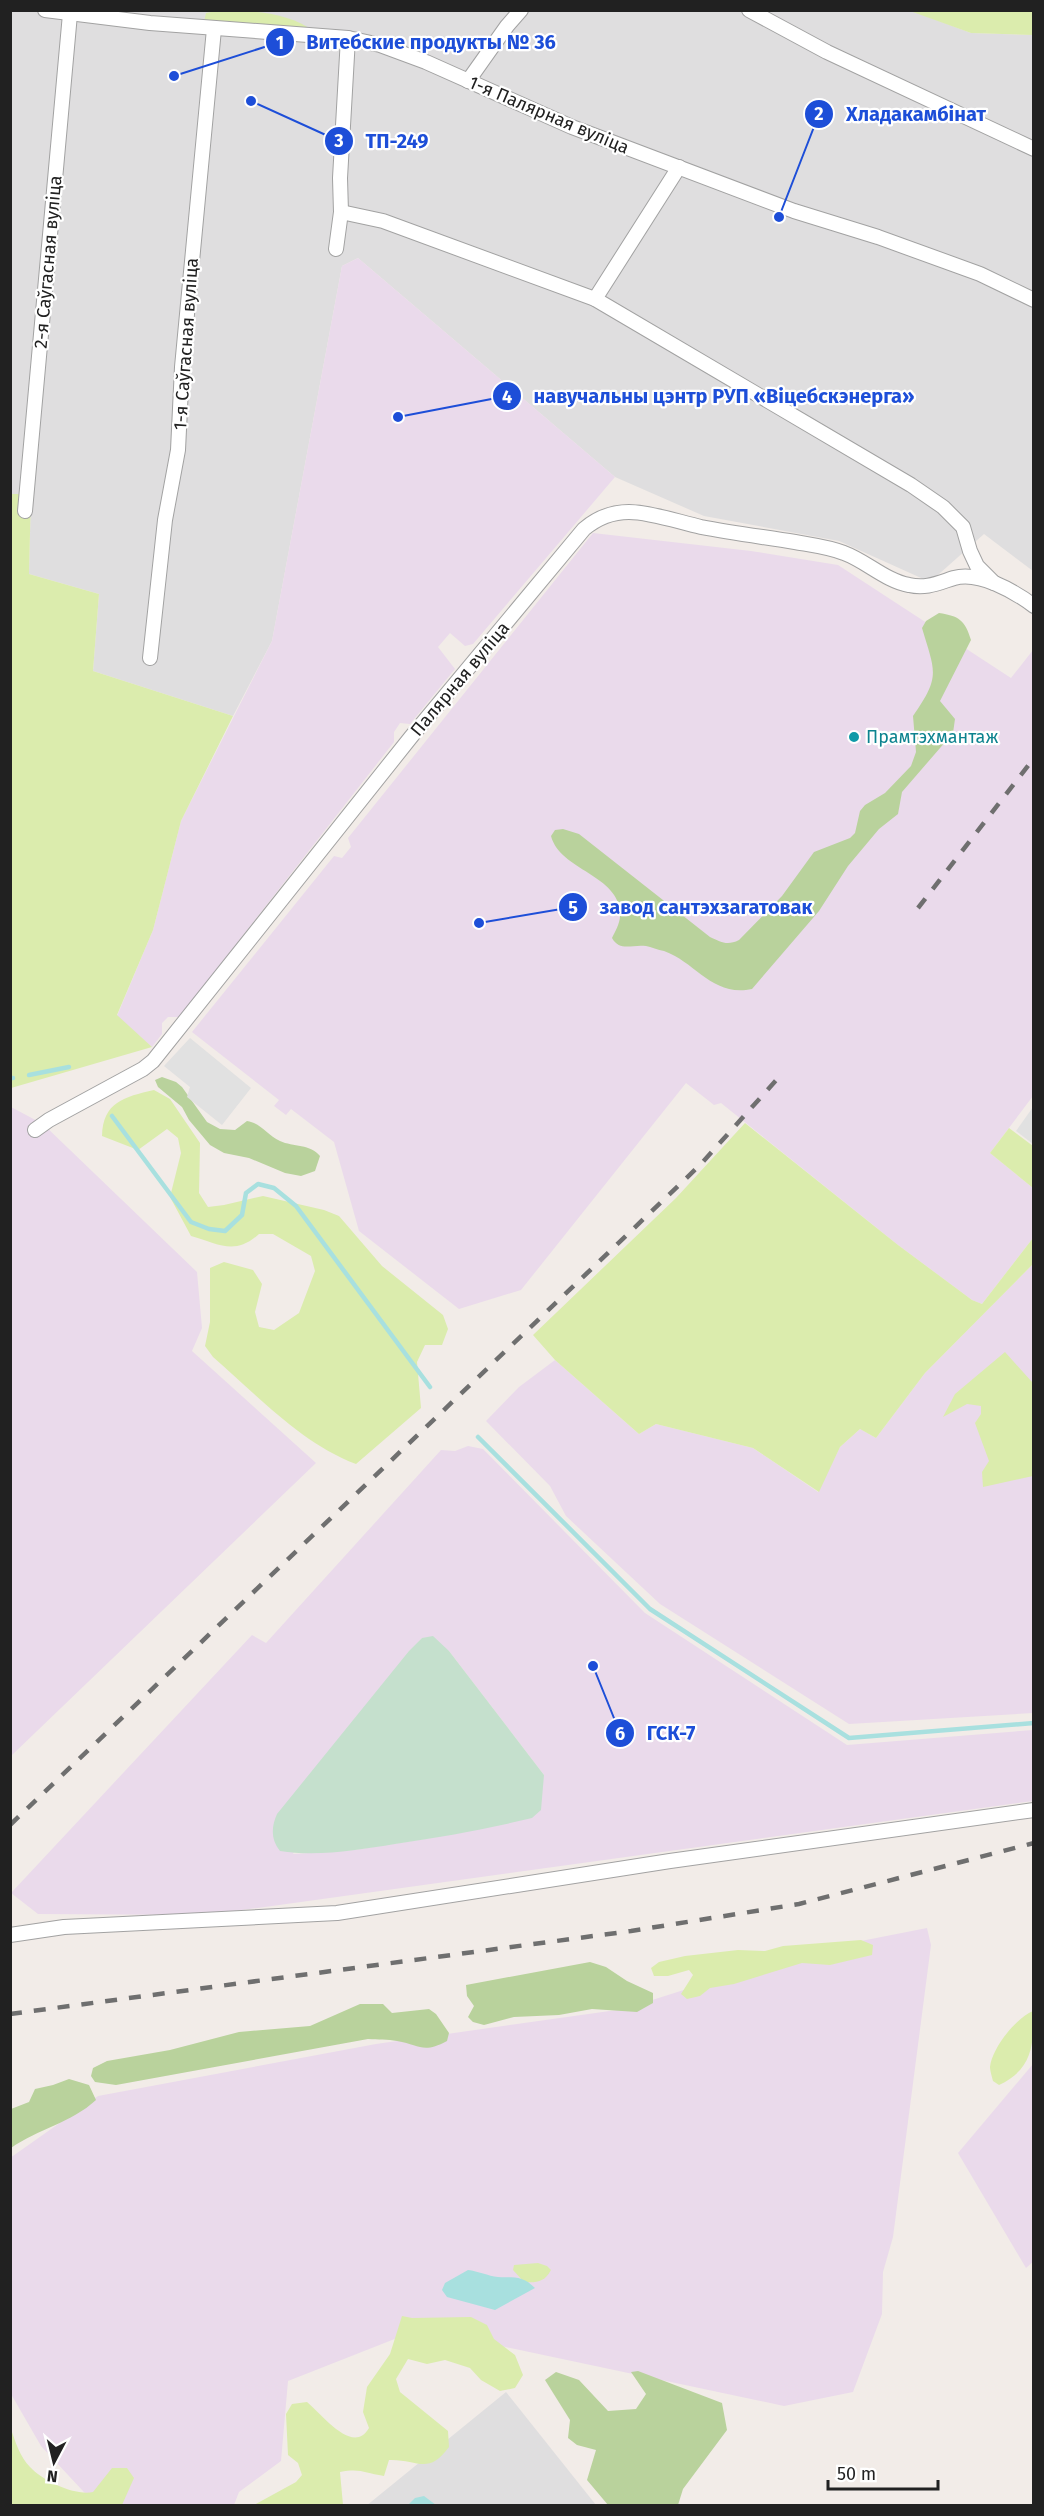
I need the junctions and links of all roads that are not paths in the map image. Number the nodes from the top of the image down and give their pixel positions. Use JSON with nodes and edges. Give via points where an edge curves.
{"nodes":[{"id":1,"x":45,"y":10,"type":"edge"},
{"id":2,"x":521,"y":10,"type":"edge"},
{"id":3,"x":749,"y":10,"type":"edge"},
{"id":4,"x":70,"y":14,"type":"junction"},
{"id":5,"x":214,"y":29,"type":"junction"},
{"id":6,"x":348,"y":38,"type":"junction"},
{"id":7,"x":468,"y":81,"type":"junction"},
{"id":8,"x":1034,"y":149,"type":"edge"},
{"id":9,"x":679,"y":167,"type":"junction"},
{"id":10,"x":341,"y":213,"type":"junction"},
{"id":11,"x":336,"y":249,"type":"dead end"},
{"id":12,"x":595,"y":299,"type":"junction"},
{"id":13,"x":1034,"y":300,"type":"edge"},
{"id":14,"x":25,"y":511,"type":"dead end"},
{"id":15,"x":996,"y":585,"type":"junction"},
{"id":16,"x":1032,"y":601,"type":"edge"},
{"id":17,"x":150,"y":658,"type":"dead end"},
{"id":18,"x":35,"y":1130,"type":"dead end"},
{"id":19,"x":1034,"y":1810,"type":"edge"},
{"id":20,"x":10,"y":1935,"type":"edge"}],
"edges":[{"from":1,"to":4,"type":"street","name":"1-я Палярная вуліца"},
{"from":2,"to":7,"type":"street"},
{"from":3,"to":8,"type":"street","via":[[827,52]]},
{"from":4,"to":5,"type":"street","name":"1-я Палярная вуліца"},
{"from":4,"to":14,"type":"street","name":"2-я Саўгасная вуліца"},
{"from":5,"to":6,"type":"street","name":"1-я Палярная вуліца"},
{"from":5,"to":17,"type":"street","name":"1-я Саўгасная вуліца","via":[[182,367],[178,450],[165,520]]},
{"from":6,"to":7,"type":"street","name":"1-я Палярная вуліца","via":[[380,45]]},
{"from":6,"to":10,"type":"street"},
{"from":7,"to":9,"type":"street","name":"1-я Палярная вуліца","via":[[572,127]]},
{"from":9,"to":12,"type":"street"},
{"from":9,"to":13,"type":"street","name":"1-я Палярная вуліца","via":[[980,274]]},
{"from":10,"to":11,"type":"street"},
{"from":10,"to":12,"type":"street","name":"Палярная вуліца","via":[[383,221]]},
{"from":12,"to":15,"type":"street","name":"Палярная вуліца","via":[[943,507],[963,527],[977,566]]},
{"from":15,"to":16,"type":"street","name":"Палярная вуліца"},
{"from":15,"to":18,"type":"street","name":"Палярная вуліца","via":[[972,577],[910,586],[832,549],[631,512],[593,521],[411,737],[153,1061]]},
{"from":19,"to":20,"type":"street","via":[[337,1912],[64,1927]]}]}
